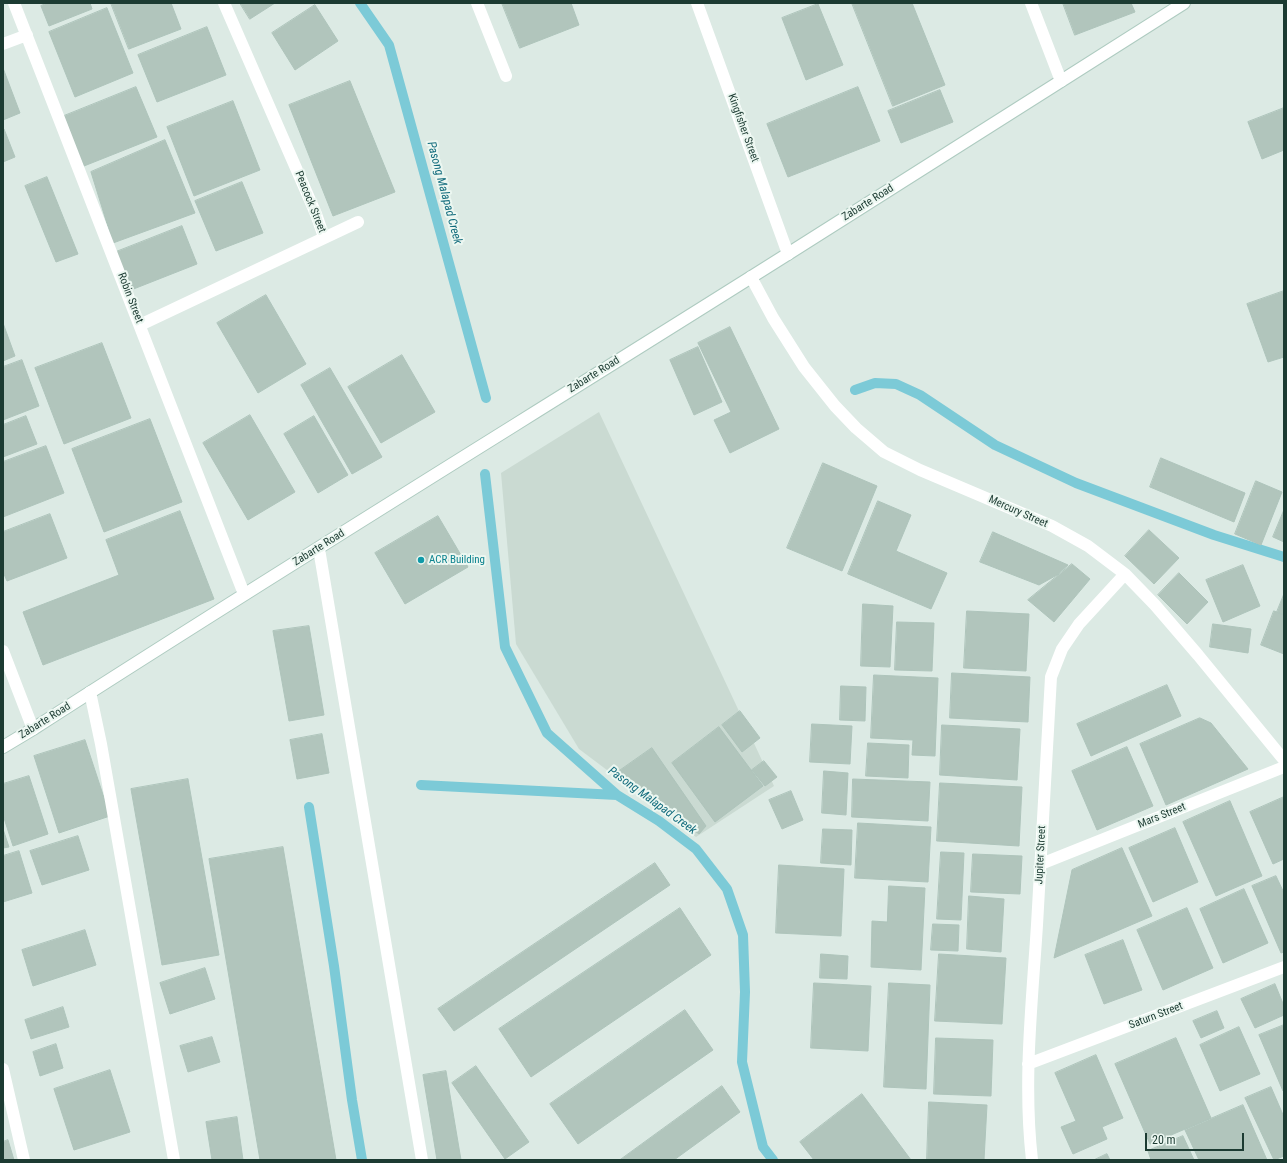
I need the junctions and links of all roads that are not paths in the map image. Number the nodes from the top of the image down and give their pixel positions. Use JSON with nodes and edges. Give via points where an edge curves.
{"nodes":[{"id":1,"x":14,"y":3,"type":"edge"},
{"id":2,"x":224,"y":3,"type":"edge"},
{"id":3,"x":477,"y":3,"type":"edge"},
{"id":4,"x":697,"y":3,"type":"edge"},
{"id":5,"x":1031,"y":3,"type":"edge"},
{"id":6,"x":1184,"y":3,"type":"edge"},
{"id":7,"x":27,"y":35,"type":"junction"},
{"id":8,"x":3,"y":44,"type":"edge"},
{"id":9,"x":506,"y":76,"type":"dead end"},
{"id":10,"x":1061,"y":81,"type":"junction"},
{"id":11,"x":358,"y":222,"type":"dead end"},
{"id":12,"x":324,"y":237,"type":"junction"},
{"id":13,"x":788,"y":254,"type":"junction"},
{"id":14,"x":751,"y":277,"type":"junction"},
{"id":15,"x":140,"y":324,"type":"junction"},
{"id":16,"x":319,"y":548,"type":"junction"},
{"id":17,"x":1125,"y":574,"type":"junction"},
{"id":18,"x":244,"y":594,"type":"junction"},
{"id":19,"x":3,"y":651,"type":"edge"},
{"id":20,"x":90,"y":692,"type":"junction"},
{"id":21,"x":33,"y":729,"type":"junction"},
{"id":22,"x":3,"y":747,"type":"edge"},
{"id":23,"x":1284,"y":760,"type":"edge"},
{"id":24,"x":1284,"y":767,"type":"edge"},
{"id":25,"x":1041,"y":864,"type":"junction"},
{"id":26,"x":1284,"y":967,"type":"edge"},
{"id":27,"x":1028,"y":1064,"type":"junction"},
{"id":28,"x":3,"y":1069,"type":"edge"},
{"id":29,"x":24,"y":1160,"type":"edge"},
{"id":30,"x":174,"y":1160,"type":"edge"},
{"id":31,"x":422,"y":1160,"type":"edge"},
{"id":32,"x":1032,"y":1160,"type":"edge"}],
"edges":[{"from":1,"to":7,"type":"street","name":"Robin Street"},
{"from":2,"to":12,"type":"street","name":"Peacock Street"},
{"from":3,"to":9,"type":"street"},
{"from":4,"to":13,"type":"street","name":"Kingfisher Street"},
{"from":5,"to":10,"type":"street"},
{"from":6,"to":10,"type":"street","name":"Zabarte Road"},
{"from":7,"to":8,"type":"street"},
{"from":7,"to":15,"type":"street","name":"Robin Street"},
{"from":10,"to":13,"type":"street","name":"Zabarte Road"},
{"from":11,"to":12,"type":"street"},
{"from":12,"to":15,"type":"street","name":"Peacock Street"},
{"from":13,"to":14,"type":"street","name":"Zabarte Road"},
{"from":14,"to":16,"type":"street","name":"Zabarte Road"},
{"from":14,"to":17,"type":"street","name":"Mercury Street","via":[[804,367],[835,406],[884,452],[1052,526],[1088,546]]},
{"from":15,"to":18,"type":"street","name":"Robin Street"},
{"from":16,"to":18,"type":"street","name":"Zabarte Road"},
{"from":16,"to":31,"type":"street"},
{"from":17,"to":23,"type":"street","name":"Mercury Street","via":[[1198,654]]},
{"from":17,"to":25,"type":"street","name":"Jupiter Street","via":[[1080,624],[1062,649],[1051,677]]},
{"from":18,"to":20,"type":"street","name":"Zabarte Road"},
{"from":19,"to":21,"type":"street"},
{"from":20,"to":21,"type":"street","name":"Zabarte Road"},
{"from":20,"to":30,"type":"street"},
{"from":21,"to":22,"type":"street","name":"Zabarte Road"},
{"from":24,"to":25,"type":"street","name":"Mars Street"},
{"from":25,"to":27,"type":"street","name":"Jupiter Street"},
{"from":26,"to":27,"type":"street","name":"Saturn Street"},
{"from":27,"to":32,"type":"street","name":"Jupiter Street"},
{"from":28,"to":29,"type":"street"}]}
